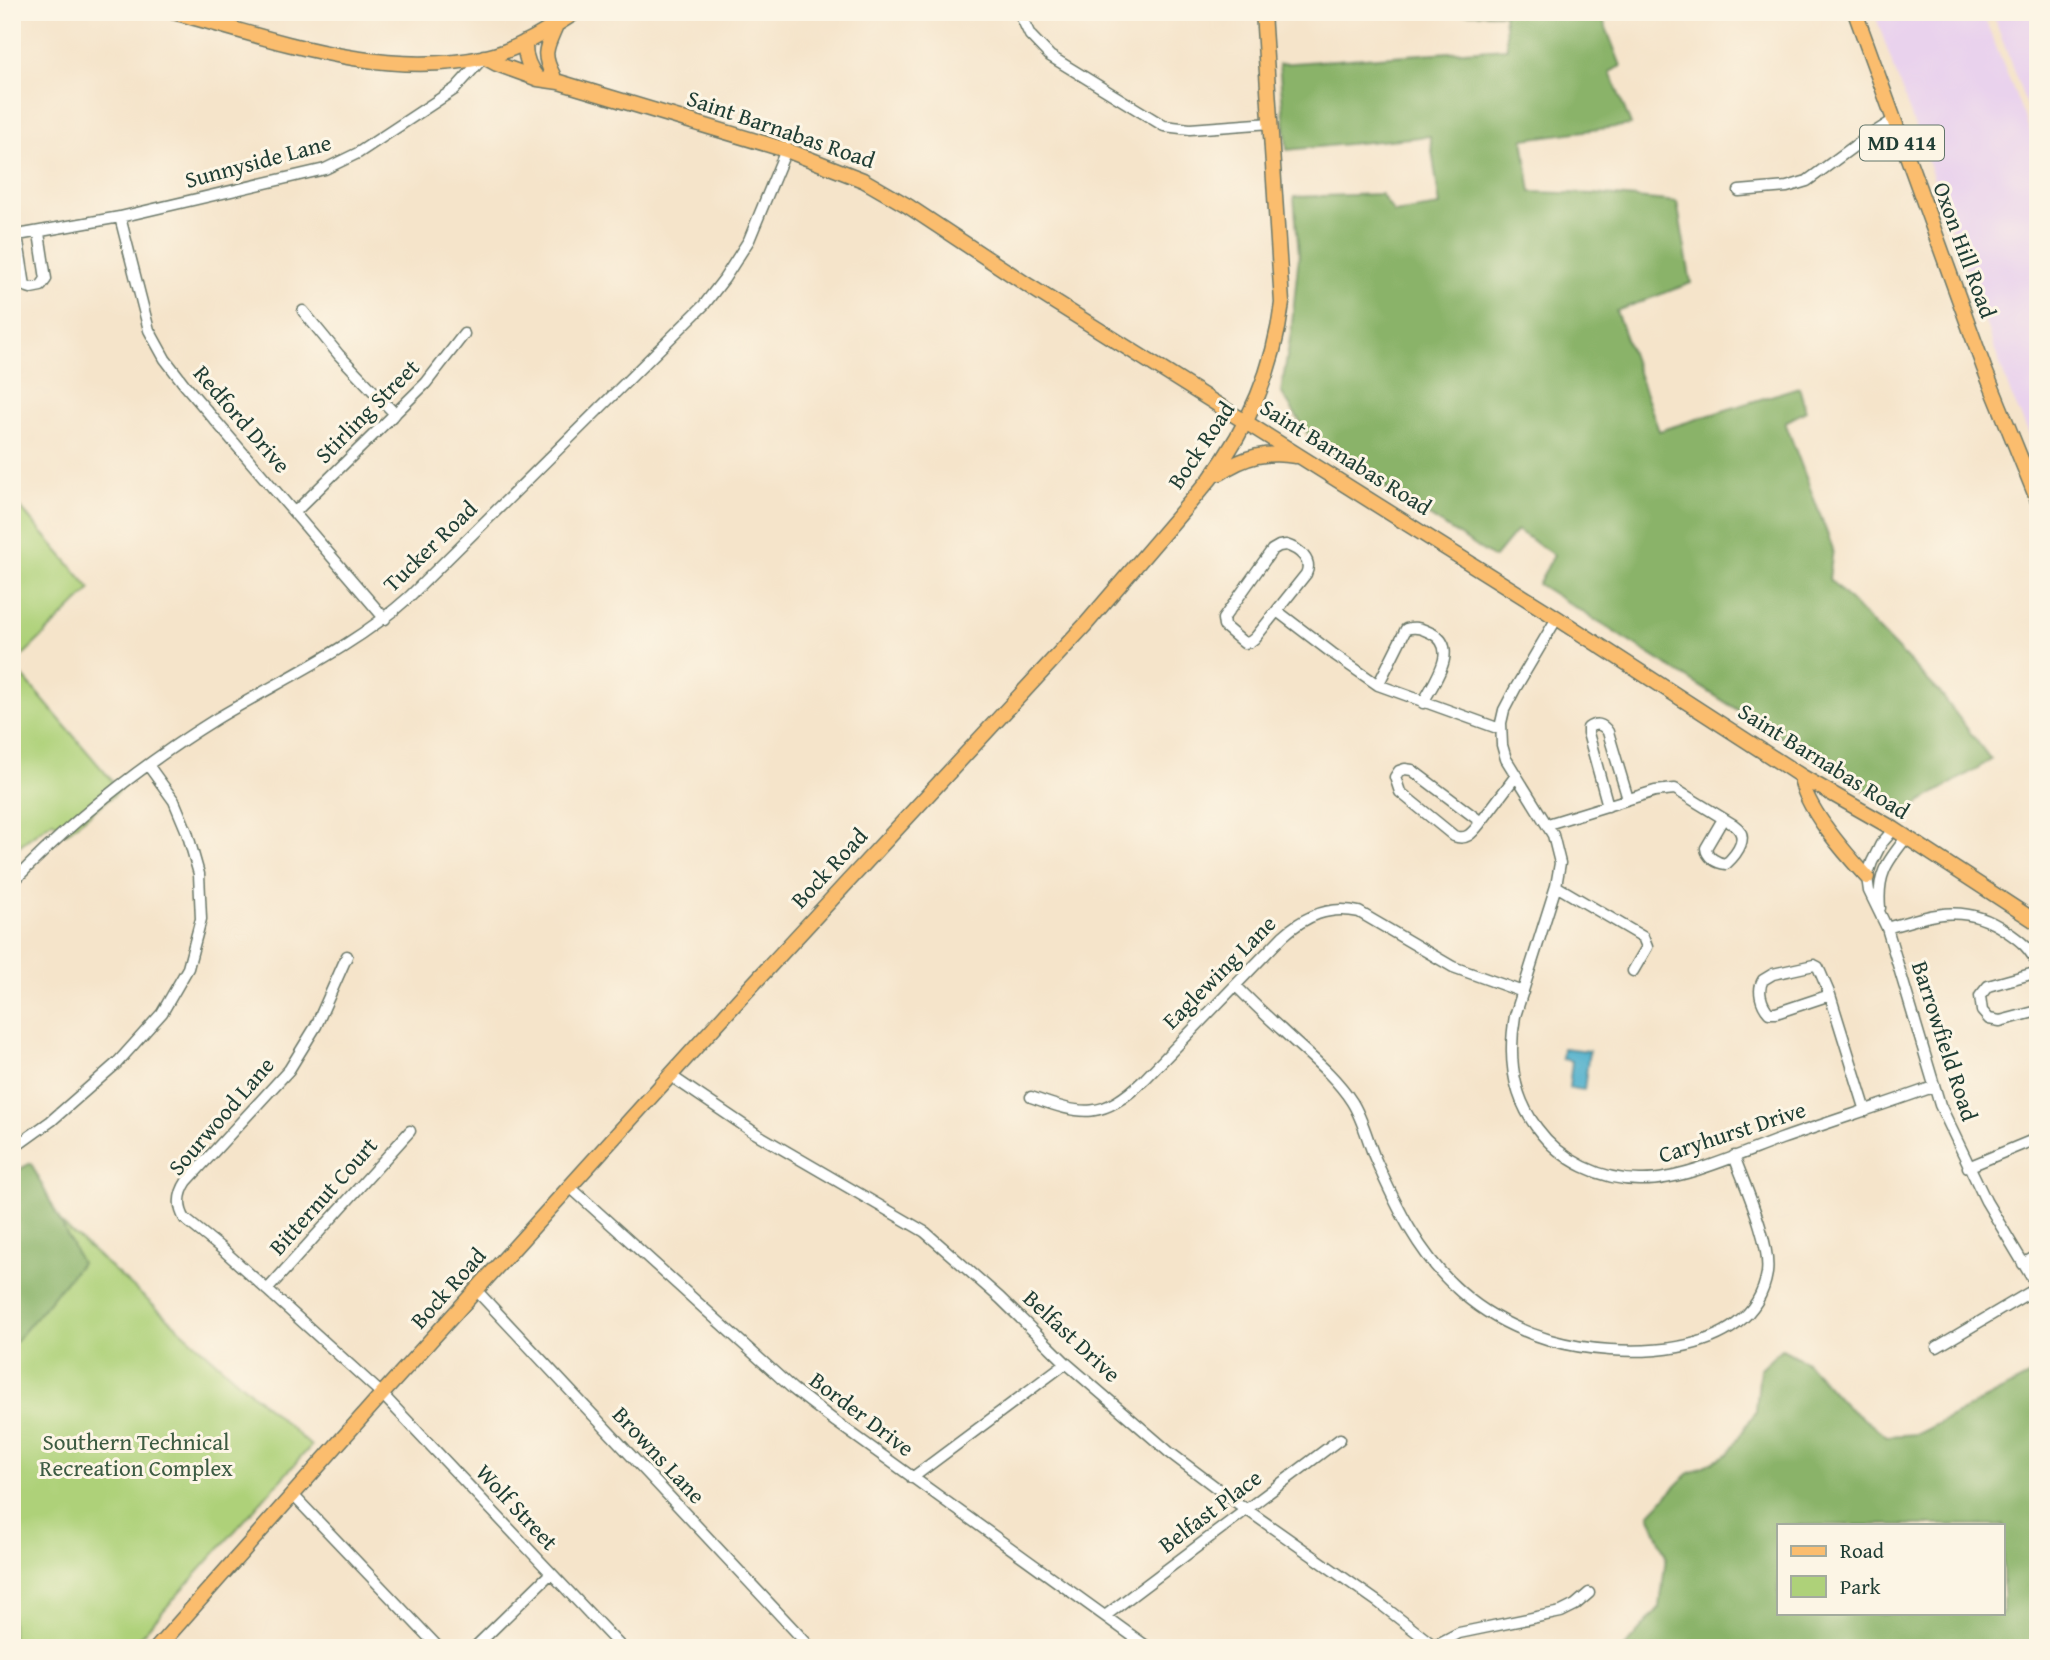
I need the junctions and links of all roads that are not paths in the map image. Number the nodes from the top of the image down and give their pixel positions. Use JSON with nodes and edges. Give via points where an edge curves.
{"nodes":[{"id":1,"x":173,"y":12,"type":"edge"},
{"id":2,"x":576,"y":12,"type":"edge"},
{"id":3,"x":1020,"y":12,"type":"edge"},
{"id":4,"x":1262,"y":12,"type":"edge"},
{"id":5,"x":1855,"y":12,"type":"edge"},
{"id":6,"x":553,"y":19,"type":"edge"},
{"id":7,"x":525,"y":42,"type":"junction"},
{"id":8,"x":484,"y":57,"type":"junction"},
{"id":9,"x":549,"y":79,"type":"junction"},
{"id":10,"x":1894,"y":120,"type":"junction"},
{"id":11,"x":1271,"y":123,"type":"junction"},
{"id":12,"x":786,"y":150,"type":"junction"},
{"id":13,"x":1738,"y":191,"type":"dead end"},
{"id":14,"x":120,"y":218,"type":"junction"},
{"id":15,"x":38,"y":233,"type":"junction"},
{"id":16,"x":14,"y":235,"type":"edge"},
{"id":17,"x":303,"y":311,"type":"dead end"},
{"id":18,"x":464,"y":334,"type":"dead end"},
{"id":19,"x":395,"y":414,"type":"junction"},
{"id":20,"x":1247,"y":422,"type":"junction"},
{"id":21,"x":1304,"y":458,"type":"junction"},
{"id":22,"x":1210,"y":479,"type":"junction"},
{"id":23,"x":2038,"y":501,"type":"edge"},
{"id":24,"x":295,"y":512,"type":"junction"},
{"id":25,"x":1277,"y":611,"type":"junction"},
{"id":26,"x":1557,"y":618,"type":"junction"},
{"id":27,"x":385,"y":619,"type":"junction"},
{"id":28,"x":1378,"y":685,"type":"junction"},
{"id":29,"x":1423,"y":703,"type":"junction"},
{"id":30,"x":1500,"y":729,"type":"junction"},
{"id":31,"x":148,"y":765,"type":"junction"},
{"id":32,"x":1801,"y":776,"type":"junction"},
{"id":33,"x":1515,"y":777,"type":"junction"},
{"id":34,"x":1628,"y":799,"type":"junction"},
{"id":35,"x":1608,"y":806,"type":"junction"},
{"id":36,"x":1723,"y":819,"type":"junction"},
{"id":37,"x":1481,"y":822,"type":"junction"},
{"id":38,"x":1548,"y":824,"type":"junction"},
{"id":39,"x":1900,"y":834,"type":"junction"},
{"id":40,"x":1867,"y":877,"type":"junction"},
{"id":41,"x":12,"y":883,"type":"edge"},
{"id":42,"x":1556,"y":887,"type":"junction"},
{"id":43,"x":1881,"y":915,"type":"junction"},
{"id":44,"x":2038,"y":923,"type":"edge"},
{"id":45,"x":1886,"y":928,"type":"junction"},
{"id":46,"x":346,"y":956,"type":"dead end"},
{"id":47,"x":2038,"y":966,"type":"edge"},
{"id":48,"x":1633,"y":971,"type":"dead end"},
{"id":49,"x":2038,"y":972,"type":"edge"},
{"id":50,"x":1236,"y":986,"type":"junction"},
{"id":51,"x":1523,"y":992,"type":"junction"},
{"id":52,"x":1830,"y":995,"type":"junction"},
{"id":53,"x":2038,"y":1011,"type":"edge"},
{"id":54,"x":671,"y":1076,"type":"junction"},
{"id":55,"x":1933,"y":1087,"type":"junction"},
{"id":56,"x":1031,"y":1097,"type":"dead end"},
{"id":57,"x":1866,"y":1111,"type":"junction"},
{"id":58,"x":410,"y":1130,"type":"dead end"},
{"id":59,"x":2038,"y":1138,"type":"edge"},
{"id":60,"x":12,"y":1149,"type":"edge"},
{"id":61,"x":1734,"y":1156,"type":"junction"},
{"id":62,"x":1968,"y":1167,"type":"junction"},
{"id":63,"x":570,"y":1187,"type":"junction"},
{"id":64,"x":2038,"y":1255,"type":"edge"},
{"id":65,"x":2023,"y":1264,"type":"junction"},
{"id":66,"x":2038,"y":1288,"type":"edge"},
{"id":67,"x":267,"y":1290,"type":"junction"},
{"id":68,"x":477,"y":1291,"type":"junction"},
{"id":69,"x":1937,"y":1347,"type":"dead end"},
{"id":70,"x":1066,"y":1363,"type":"junction"},
{"id":71,"x":382,"y":1394,"type":"junction"},
{"id":72,"x":1340,"y":1439,"type":"dead end"},
{"id":73,"x":912,"y":1478,"type":"junction"},
{"id":74,"x":293,"y":1495,"type":"junction"},
{"id":75,"x":1247,"y":1509,"type":"junction"},
{"id":76,"x":551,"y":1573,"type":"junction"},
{"id":77,"x":1589,"y":1593,"type":"dead end"},
{"id":78,"x":1105,"y":1616,"type":"junction"},
{"id":79,"x":1432,"y":1647,"type":"edge"},
{"id":80,"x":157,"y":1648,"type":"edge"},
{"id":81,"x":439,"y":1648,"type":"edge"},
{"id":82,"x":474,"y":1648,"type":"edge"},
{"id":83,"x":622,"y":1648,"type":"edge"},
{"id":84,"x":811,"y":1648,"type":"edge"},
{"id":85,"x":1149,"y":1648,"type":"edge"}],
"edges":[{"from":1,"to":8,"type":"main road","via":[[358,60],[429,63]]},
{"from":2,"to":6,"type":"main road"},
{"from":3,"to":11,"type":"street","via":[[1030,35],[1050,56],[1155,122],[1190,130]]},
{"from":4,"to":11,"type":"main road","name":"Bock Road"},
{"from":5,"to":10,"type":"main road","name":"Oxon Hill Road","number":"MD 414"},
{"from":6,"to":7,"type":"main road"},
{"from":6,"to":9,"type":"main road","via":[[545,50]]},
{"from":7,"to":8,"type":"main road"},
{"from":7,"to":9,"type":"main road","via":[[531,70]]},
{"from":8,"to":9,"type":"main road","name":"Saint Barnabas Road"},
{"from":8,"to":14,"type":"street","name":"Sunnyside Lane","via":[[454,89],[358,153],[325,169]]},
{"from":9,"to":12,"type":"main road","name":"Saint Barnabas Road"},
{"from":10,"to":13,"type":"street","via":[[1807,181]]},
{"from":10,"to":23,"type":"main road","name":"Oxon Hill Road","number":"MD 414"},
{"from":11,"to":20,"type":"main road","name":"Bock Road","via":[[1282,303],[1272,361]]},
{"from":12,"to":20,"type":"main road","name":"Saint Barnabas Road","via":[[879,188]]},
{"from":12,"to":27,"type":"street","name":"Tucker Road","via":[[750,240],[698,311]]},
{"from":14,"to":15,"type":"street","name":"Sunnyside Lane"},
{"from":14,"to":24,"type":"street","name":"Redford Drive","via":[[146,321],[161,352]]},
{"from":15,"to":16,"type":"street","name":"Sunnyside Lane"},
{"from":15,"to":16,"type":"street","via":[[46,279],[31,288],[25,286]]},
{"from":17,"to":19,"type":"street"},
{"from":18,"to":19,"type":"street","name":"Stirling Street"},
{"from":19,"to":24,"type":"street","name":"Stirling Street"},
{"from":20,"to":21,"type":"main road","name":"Saint Barnabas Road"},
{"from":20,"to":22,"type":"main road","name":"Bock Road"},
{"from":21,"to":22,"type":"main road","via":[[1261,454],[1235,462]]},
{"from":21,"to":26,"type":"main road","name":"Saint Barnabas Road"},
{"from":22,"to":54,"type":"main road","name":"Bock Road","via":[[1079,633]]},
{"from":24,"to":27,"type":"street","name":"Redford Drive"},
{"from":25,"to":25,"type":"street","via":[[1250,642],[1239,640],[1224,625],[1226,613],[1272,550],[1286,545],[1304,557],[1309,568]]},
{"from":25,"to":28,"type":"street"},
{"from":26,"to":30,"type":"street","via":[[1509,699]]},
{"from":26,"to":32,"type":"main road","name":"Saint Barnabas Road"},
{"from":27,"to":31,"type":"street","name":"Tucker Road"},
{"from":28,"to":29,"type":"street"},
{"from":28,"to":29,"type":"street","via":[[1406,629],[1418,627],[1440,639],[1446,652]]},
{"from":29,"to":30,"type":"street"},
{"from":30,"to":33,"type":"street","name":"Caryhurst Drive","via":[[1503,751]]},
{"from":31,"to":41,"type":"street","name":"Tucker Road"},
{"from":31,"to":60,"type":"street","via":[[174,801],[199,874],[201,919],[188,968],[162,1013],[117,1063]]},
{"from":32,"to":39,"type":"main road","name":"Saint Barnabas Road"},
{"from":32,"to":40,"type":"main road","via":[[1809,804]]},
{"from":33,"to":37,"type":"street"},
{"from":33,"to":38,"type":"street","name":"Caryhurst Drive"},
{"from":34,"to":35,"type":"street"},
{"from":34,"to":35,"type":"street","via":[[1608,732],[1598,724],[1588,728]]},
{"from":34,"to":36,"type":"street","via":[[1673,788]]},
{"from":35,"to":38,"type":"street"},
{"from":36,"to":36,"type":"street","via":[[1706,853],[1726,864],[1743,839],[1742,833]]},
{"from":37,"to":37,"type":"street","via":[[1468,837],[1454,836],[1399,792],[1395,777],[1399,771],[1412,770]]},
{"from":38,"to":42,"type":"street","name":"Caryhurst Drive","via":[[1560,857]]},
{"from":39,"to":40,"type":"street","via":[[1876,852]]},
{"from":39,"to":43,"type":"street","name":"Barrowfield Road","via":[[1878,891]]},
{"from":39,"to":44,"type":"main road","name":"Saint Barnabas Road"},
{"from":40,"to":43,"type":"street","name":"Barrowfield Road"},
{"from":42,"to":48,"type":"street","via":[[1643,937],[1647,947]]},
{"from":42,"to":51,"type":"street","name":"Caryhurst Drive"},
{"from":43,"to":45,"type":"street","name":"Barrowfield Road"},
{"from":45,"to":47,"type":"street","via":[[1938,914],[1966,913],[2000,926],[2022,942]]},
{"from":45,"to":55,"type":"street","name":"Barrowfield Road"},
{"from":46,"to":67,"type":"street","name":"Sourwood Lane","via":[[296,1061],[196,1170],[179,1196],[186,1219]]},
{"from":49,"to":53,"type":"street","via":[[1983,989],[1980,996],[1982,1011],[1990,1019],[2000,1021]]},
{"from":50,"to":51,"type":"street","name":"Eaglewing Lane","via":[[1296,924],[1320,912],[1345,910],[1367,916],[1453,967]]},
{"from":50,"to":56,"type":"street","name":"Eaglewing Lane","via":[[1116,1104],[1073,1111]]},
{"from":50,"to":61,"type":"street","via":[[1327,1072],[1352,1102],[1398,1210],[1439,1271],[1493,1316],[1552,1340],[1636,1350],[1668,1348],[1701,1342],[1746,1317],[1763,1290],[1766,1250]]},
{"from":51,"to":61,"type":"street","name":"Caryhurst Drive","via":[[1512,1034],[1512,1067],[1525,1109],[1555,1148],[1591,1171],[1639,1180],[1671,1176]]},
{"from":52,"to":52,"type":"street","via":[[1814,965],[1766,976],[1759,990],[1769,1013]]},
{"from":52,"to":57,"type":"street"},
{"from":54,"to":63,"type":"main road","name":"Bock Road"},
{"from":54,"to":70,"type":"street","name":"Belfast Drive","via":[[755,1133],[925,1232]]},
{"from":55,"to":57,"type":"street","name":"Caryhurst Drive"},
{"from":55,"to":62,"type":"street","name":"Barrowfield Road"},
{"from":57,"to":61,"type":"street","name":"Caryhurst Drive"},
{"from":58,"to":67,"type":"street","name":"Bitternut Court"},
{"from":59,"to":62,"type":"street"},
{"from":62,"to":65,"type":"street","name":"Barrowfield Road"},
{"from":63,"to":68,"type":"main road","name":"Bock Road"},
{"from":63,"to":73,"type":"street","name":"Border Drive","via":[[793,1389]]},
{"from":64,"to":65,"type":"street"},
{"from":65,"to":66,"type":"street","name":"Barrowfield Road"},
{"from":66,"to":69,"type":"street"},
{"from":67,"to":71,"type":"street","name":"Sourwood Lane"},
{"from":68,"to":71,"type":"main road","name":"Bock Road"},
{"from":68,"to":84,"type":"street","name":"Browns Lane"},
{"from":70,"to":73,"type":"street"},
{"from":70,"to":75,"type":"street","name":"Belfast Drive","via":[[1169,1452]]},
{"from":71,"to":74,"type":"main road","name":"Bock Road"},
{"from":71,"to":76,"type":"street","name":"Wolf Street"},
{"from":72,"to":75,"type":"street","name":"Belfast Place"},
{"from":73,"to":78,"type":"street","name":"Border Drive"},
{"from":74,"to":80,"type":"main road","name":"Bock Road"},
{"from":74,"to":81,"type":"street"},
{"from":75,"to":78,"type":"street","name":"Belfast Place"},
{"from":75,"to":79,"type":"street","name":"Belfast Drive","via":[[1378,1601]]},
{"from":76,"to":82,"type":"street"},
{"from":76,"to":83,"type":"street","name":"Wolf Street"},
{"from":77,"to":79,"type":"street","via":[[1561,1612],[1459,1633]]},
{"from":78,"to":85,"type":"street","name":"Border Drive"}]}
